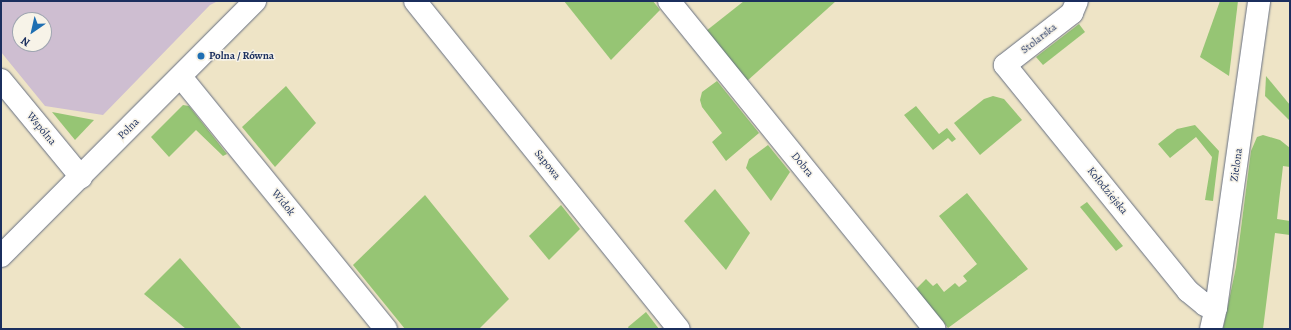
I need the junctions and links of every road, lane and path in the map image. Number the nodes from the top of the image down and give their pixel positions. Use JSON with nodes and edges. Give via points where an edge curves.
{"nodes":[{"id":1,"x":255,"y":1,"type":"edge"},
{"id":2,"x":415,"y":1,"type":"edge"},
{"id":3,"x":669,"y":1,"type":"edge"},
{"id":4,"x":1259,"y":1,"type":"edge"},
{"id":5,"x":1075,"y":7,"type":"edge"},
{"id":6,"x":1005,"y":65,"type":"joint"},
{"id":7,"x":181,"y":77,"type":"junction"},
{"id":8,"x":1,"y":80,"type":"edge"},
{"id":9,"x":82,"y":176,"type":"junction"},
{"id":10,"x":1,"y":256,"type":"edge"},
{"id":11,"x":1216,"y":308,"type":"junction"},
{"id":12,"x":386,"y":329,"type":"edge"},
{"id":13,"x":679,"y":329,"type":"edge"},
{"id":14,"x":935,"y":329,"type":"edge"},
{"id":15,"x":1211,"y":329,"type":"edge"}],
"edges":[{"from":1,"to":7,"type":"street","name":"Polna"},
{"from":2,"to":13,"type":"street","name":"Sapowa"},
{"from":3,"to":14,"type":"street","name":"Dobra"},
{"from":4,"to":11,"type":"street","name":"Zielona"},
{"from":5,"to":6,"type":"street","name":"Stolarska"},
{"from":6,"to":11,"type":"street","name":"Kołodziejska","via":[[1188,291],[1205,305]]},
{"from":7,"to":9,"type":"street","name":"Polna"},
{"from":7,"to":12,"type":"street","name":"Widok"},
{"from":8,"to":9,"type":"street","name":"Wspólna"},
{"from":9,"to":10,"type":"street","name":"Polna"},
{"from":11,"to":15,"type":"street","name":"Zielona"}]}
